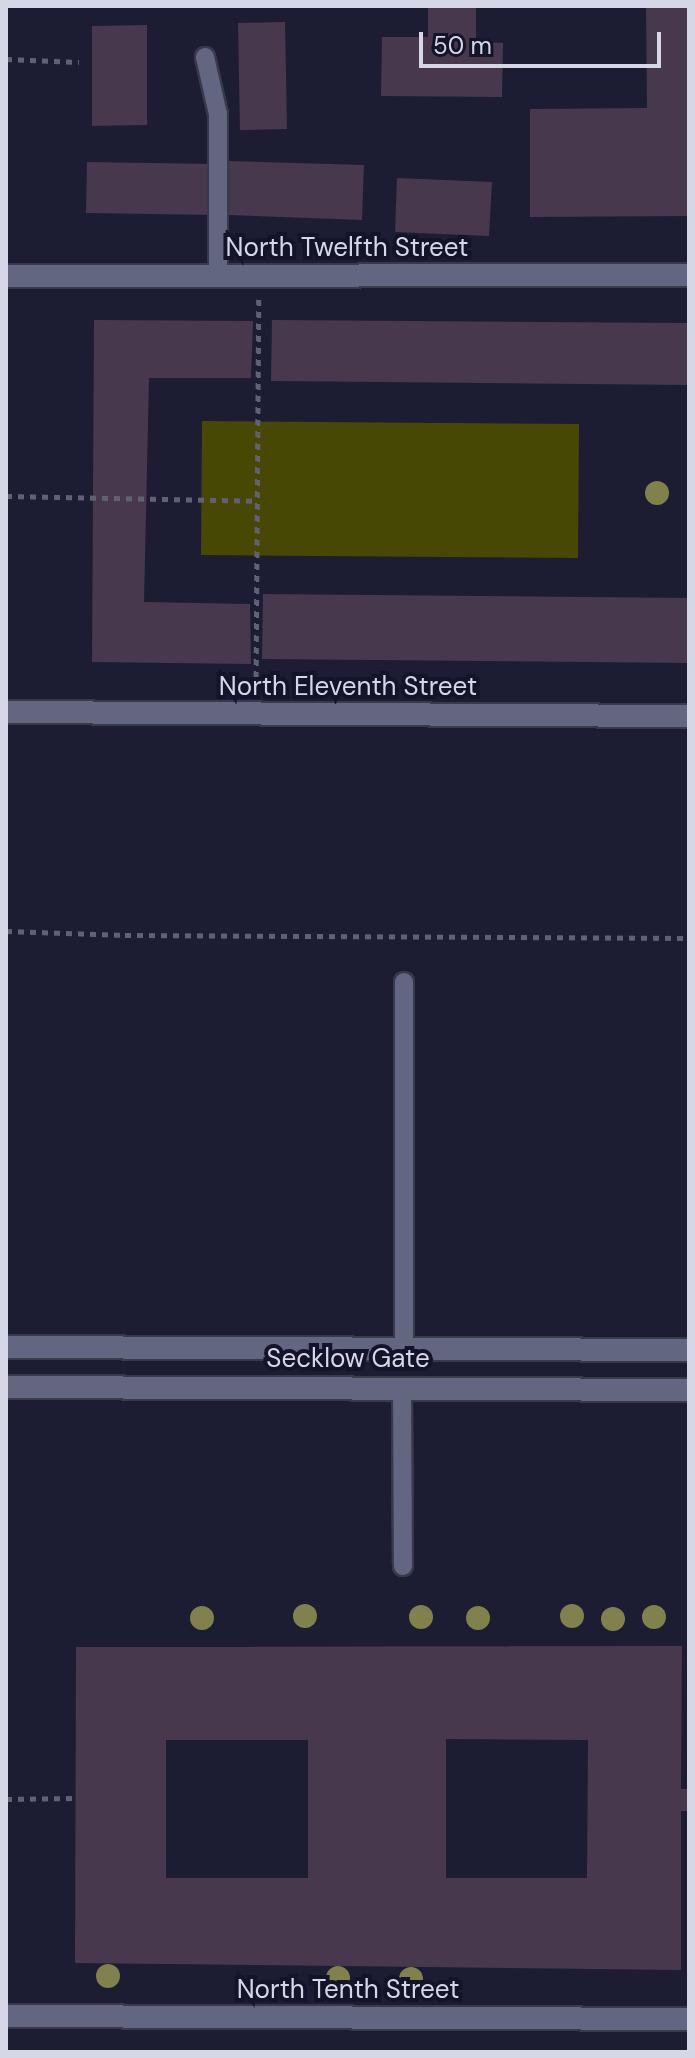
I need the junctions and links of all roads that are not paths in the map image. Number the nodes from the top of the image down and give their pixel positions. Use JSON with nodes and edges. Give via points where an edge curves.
{"nodes":[{"id":1,"x":205,"y":57,"type":"dead end"},
{"id":2,"x":689,"y":275,"type":"edge"},
{"id":3,"x":6,"y":276,"type":"edge"},
{"id":4,"x":218,"y":276,"type":"junction"},
{"id":5,"x":6,"y":712,"type":"edge"},
{"id":6,"x":689,"y":716,"type":"edge"},
{"id":7,"x":404,"y":982,"type":"dead end"},
{"id":8,"x":6,"y":1347,"type":"edge"},
{"id":9,"x":404,"y":1348,"type":"junction"},
{"id":10,"x":689,"y":1350,"type":"edge"},
{"id":11,"x":6,"y":1387,"type":"edge"},
{"id":12,"x":402,"y":1387,"type":"junction"},
{"id":13,"x":689,"y":1390,"type":"edge"},
{"id":14,"x":403,"y":1566,"type":"dead end"},
{"id":15,"x":6,"y":2016,"type":"edge"},
{"id":16,"x":689,"y":2019,"type":"edge"}],
"edges":[{"from":1,"to":4,"type":"lane","via":[[218,114]]},
{"from":2,"to":4,"type":"street","name":"North Twelfth Street"},
{"from":3,"to":4,"type":"street","name":"North Twelfth Street"},
{"from":5,"to":6,"type":"street","name":"North Eleventh Street"},
{"from":7,"to":9,"type":"lane"},
{"from":8,"to":9,"type":"street","name":"Secklow Gate"},
{"from":9,"to":10,"type":"street","name":"Secklow Gate"},
{"from":11,"to":12,"type":"street","name":"Secklow Gate"},
{"from":12,"to":13,"type":"street","name":"Secklow Gate"},
{"from":12,"to":14,"type":"lane"},
{"from":15,"to":16,"type":"street","name":"North Tenth Street"}]}
